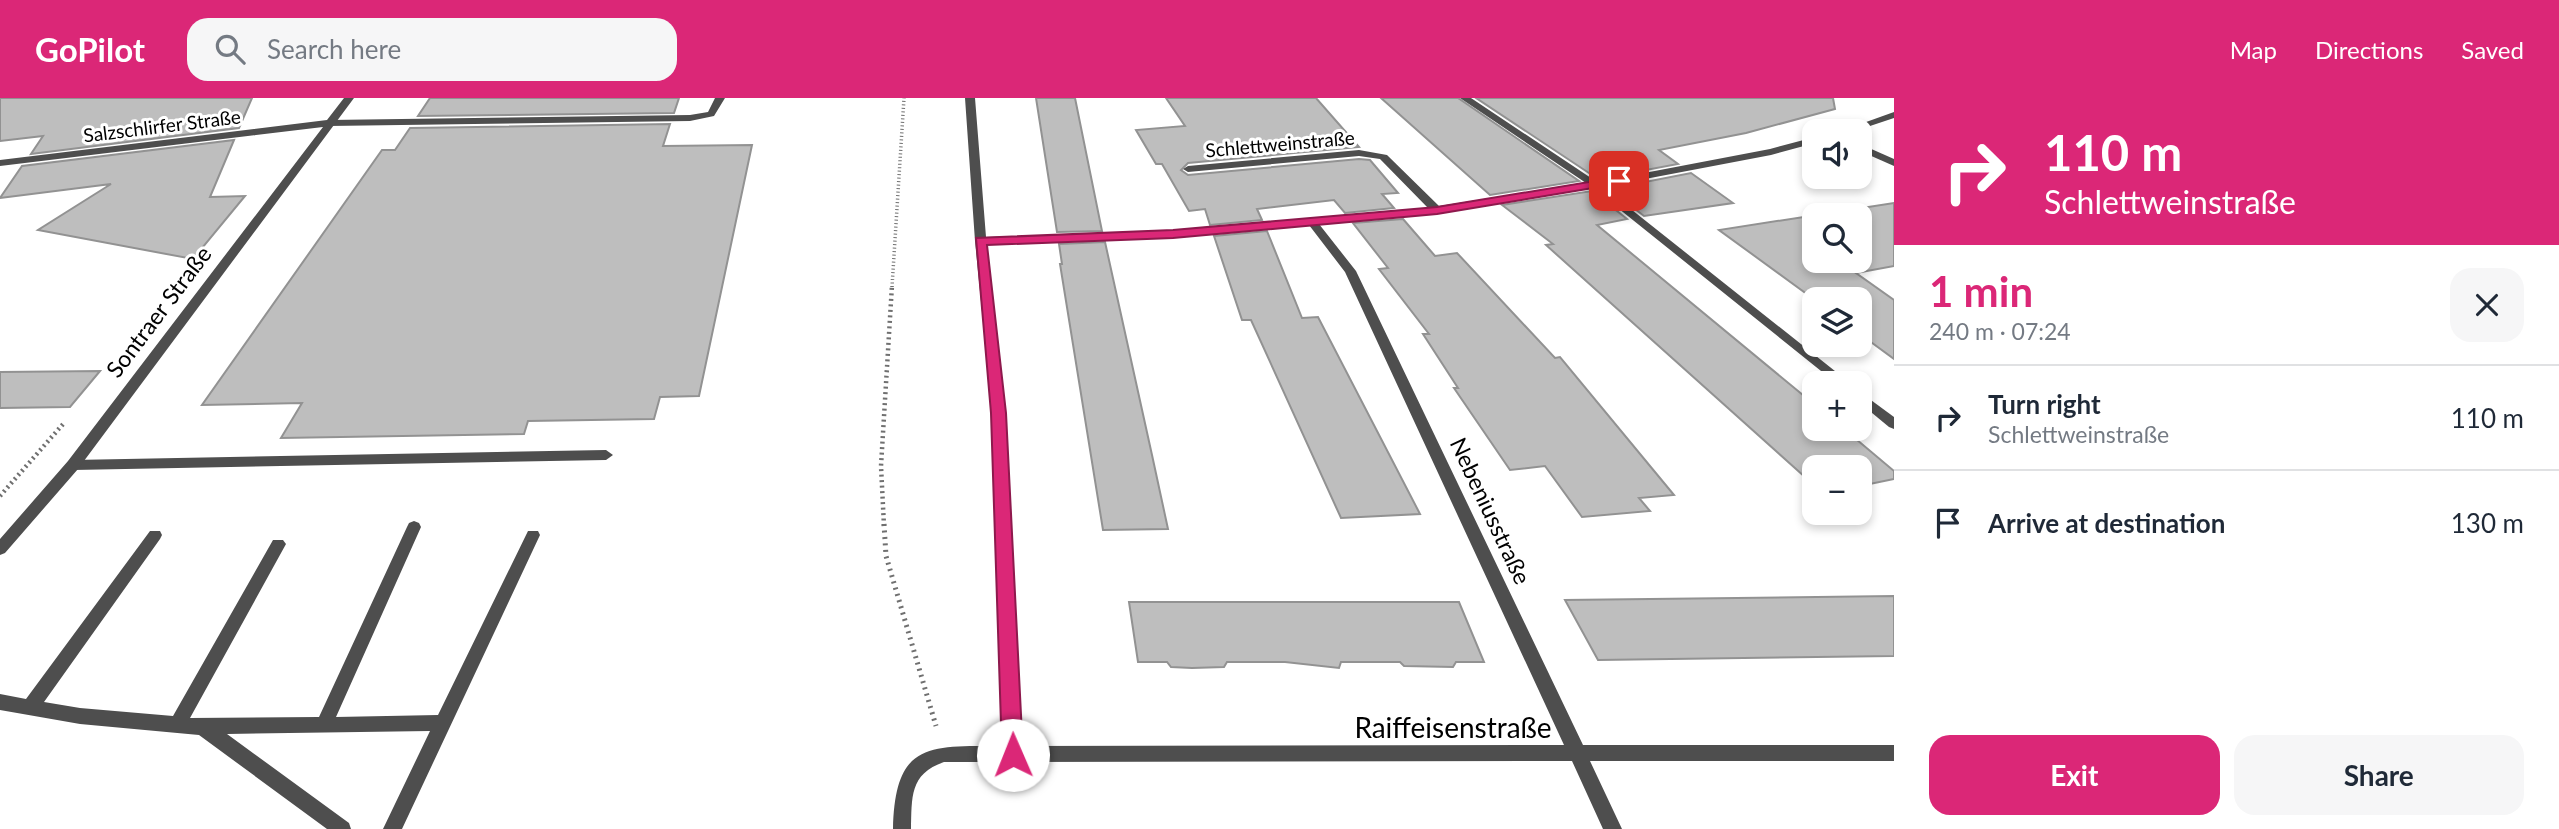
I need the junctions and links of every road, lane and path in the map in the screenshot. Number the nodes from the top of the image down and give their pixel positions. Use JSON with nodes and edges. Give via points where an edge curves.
{"nodes":[{"id":1,"x":349,"y":98,"type":"edge"},
{"id":2,"x":720,"y":98,"type":"edge"},
{"id":3,"x":904,"y":98,"type":"edge"},
{"id":4,"x":970,"y":98,"type":"edge"},
{"id":5,"x":1465,"y":98,"type":"edge"},
{"id":6,"x":1894,"y":115,"type":"edge"},
{"id":7,"x":1872,"y":122,"type":"edge"},
{"id":8,"x":329,"y":123,"type":"junction"},
{"id":9,"x":1802,"y":144,"type":"edge"},
{"id":10,"x":1872,"y":153,"type":"edge"},
{"id":11,"x":0,"y":163,"type":"edge"},
{"id":12,"x":1894,"y":163,"type":"edge"},
{"id":13,"x":1188,"y":169,"type":"dead end"},
{"id":14,"x":1595,"y":185,"type":"junction"},
{"id":15,"x":1437,"y":210,"type":"junction"},
{"id":16,"x":1312,"y":222,"type":"junction"},
{"id":17,"x":981,"y":241,"type":"junction"},
{"id":18,"x":1829,"y":371,"type":"edge"},
{"id":19,"x":1872,"y":406,"type":"edge"},
{"id":20,"x":65,"y":422,"type":"dead end"},
{"id":21,"x":1894,"y":424,"type":"edge"},
{"id":22,"x":606,"y":455,"type":"dead end"},
{"id":23,"x":73,"y":464,"type":"junction"},
{"id":24,"x":0,"y":496,"type":"edge"},
{"id":25,"x":414,"y":527,"type":"dead end"},
{"id":26,"x":155,"y":535,"type":"dead end"},
{"id":27,"x":533,"y":535,"type":"dead end"},
{"id":28,"x":278,"y":544,"type":"dead end"},
{"id":29,"x":0,"y":549,"type":"edge"},
{"id":30,"x":0,"y":702,"type":"edge"},
{"id":31,"x":30,"y":708,"type":"junction"},
{"id":32,"x":443,"y":723,"type":"junction"},
{"id":33,"x":177,"y":725,"type":"junction"},
{"id":34,"x":324,"y":725,"type":"junction"},
{"id":35,"x":203,"y":727,"type":"junction"},
{"id":36,"x":1894,"y":753,"type":"edge"},
{"id":37,"x":944,"y":754,"type":"junction"},
{"id":38,"x":1578,"y":754,"type":"junction"},
{"id":39,"x":1013,"y":755,"type":"junction"},
{"id":40,"x":342,"y":829,"type":"edge"},
{"id":41,"x":392,"y":829,"type":"edge"},
{"id":42,"x":902,"y":829,"type":"edge"},
{"id":43,"x":1613,"y":829,"type":"edge"}],
"edges":[{"from":1,"to":8,"type":"street","name":"Sontraer Straße"},
{"from":2,"to":8,"type":"street","name":"Salzschlirfer Straße","via":[[711,114],[690,118]]},
{"from":3,"to":37,"type":"path","via":[[881,466],[886,556]]},
{"from":4,"to":17,"type":"street"},
{"from":5,"to":14,"type":"street"},
{"from":6,"to":7,"type":"street"},
{"from":8,"to":11,"type":"street","name":"Salzschlirfer Straße"},
{"from":8,"to":23,"type":"street","name":"Sontraer Straße"},
{"from":9,"to":14,"type":"street"},
{"from":10,"to":12,"type":"street"},
{"from":13,"to":15,"type":"street","name":"Schlettweinstraße","via":[[1359,153],[1382,157]]},
{"from":14,"to":15,"type":"street"},
{"from":14,"to":18,"type":"street"},
{"from":15,"to":16,"type":"street"},
{"from":16,"to":17,"type":"street","via":[[1173,234]]},
{"from":16,"to":38,"type":"street","name":"Nebeniusstraße","via":[[1350,271]]},
{"from":17,"to":39,"type":"street","via":[[999,413]]},
{"from":19,"to":21,"type":"street"},
{"from":20,"to":24,"type":"path"},
{"from":22,"to":23,"type":"street"},
{"from":23,"to":29,"type":"street","name":"Sontraer Straße"},
{"from":25,"to":34,"type":"street"},
{"from":26,"to":31,"type":"street"},
{"from":27,"to":32,"type":"street"},
{"from":28,"to":33,"type":"street"},
{"from":30,"to":31,"type":"street"},
{"from":31,"to":33,"type":"street"},
{"from":32,"to":34,"type":"street"},
{"from":32,"to":41,"type":"street"},
{"from":33,"to":35,"type":"street"},
{"from":34,"to":35,"type":"street"},
{"from":35,"to":40,"type":"street"},
{"from":36,"to":38,"type":"street","name":"Raiffeisenstraße"},
{"from":37,"to":39,"type":"street","name":"Raiffeisenstraße"},
{"from":37,"to":42,"type":"street","via":[[926,758],[910,773],[903,792]]},
{"from":38,"to":39,"type":"street","name":"Raiffeisenstraße"},
{"from":38,"to":43,"type":"street","name":"Nebeniusstraße"}]}
